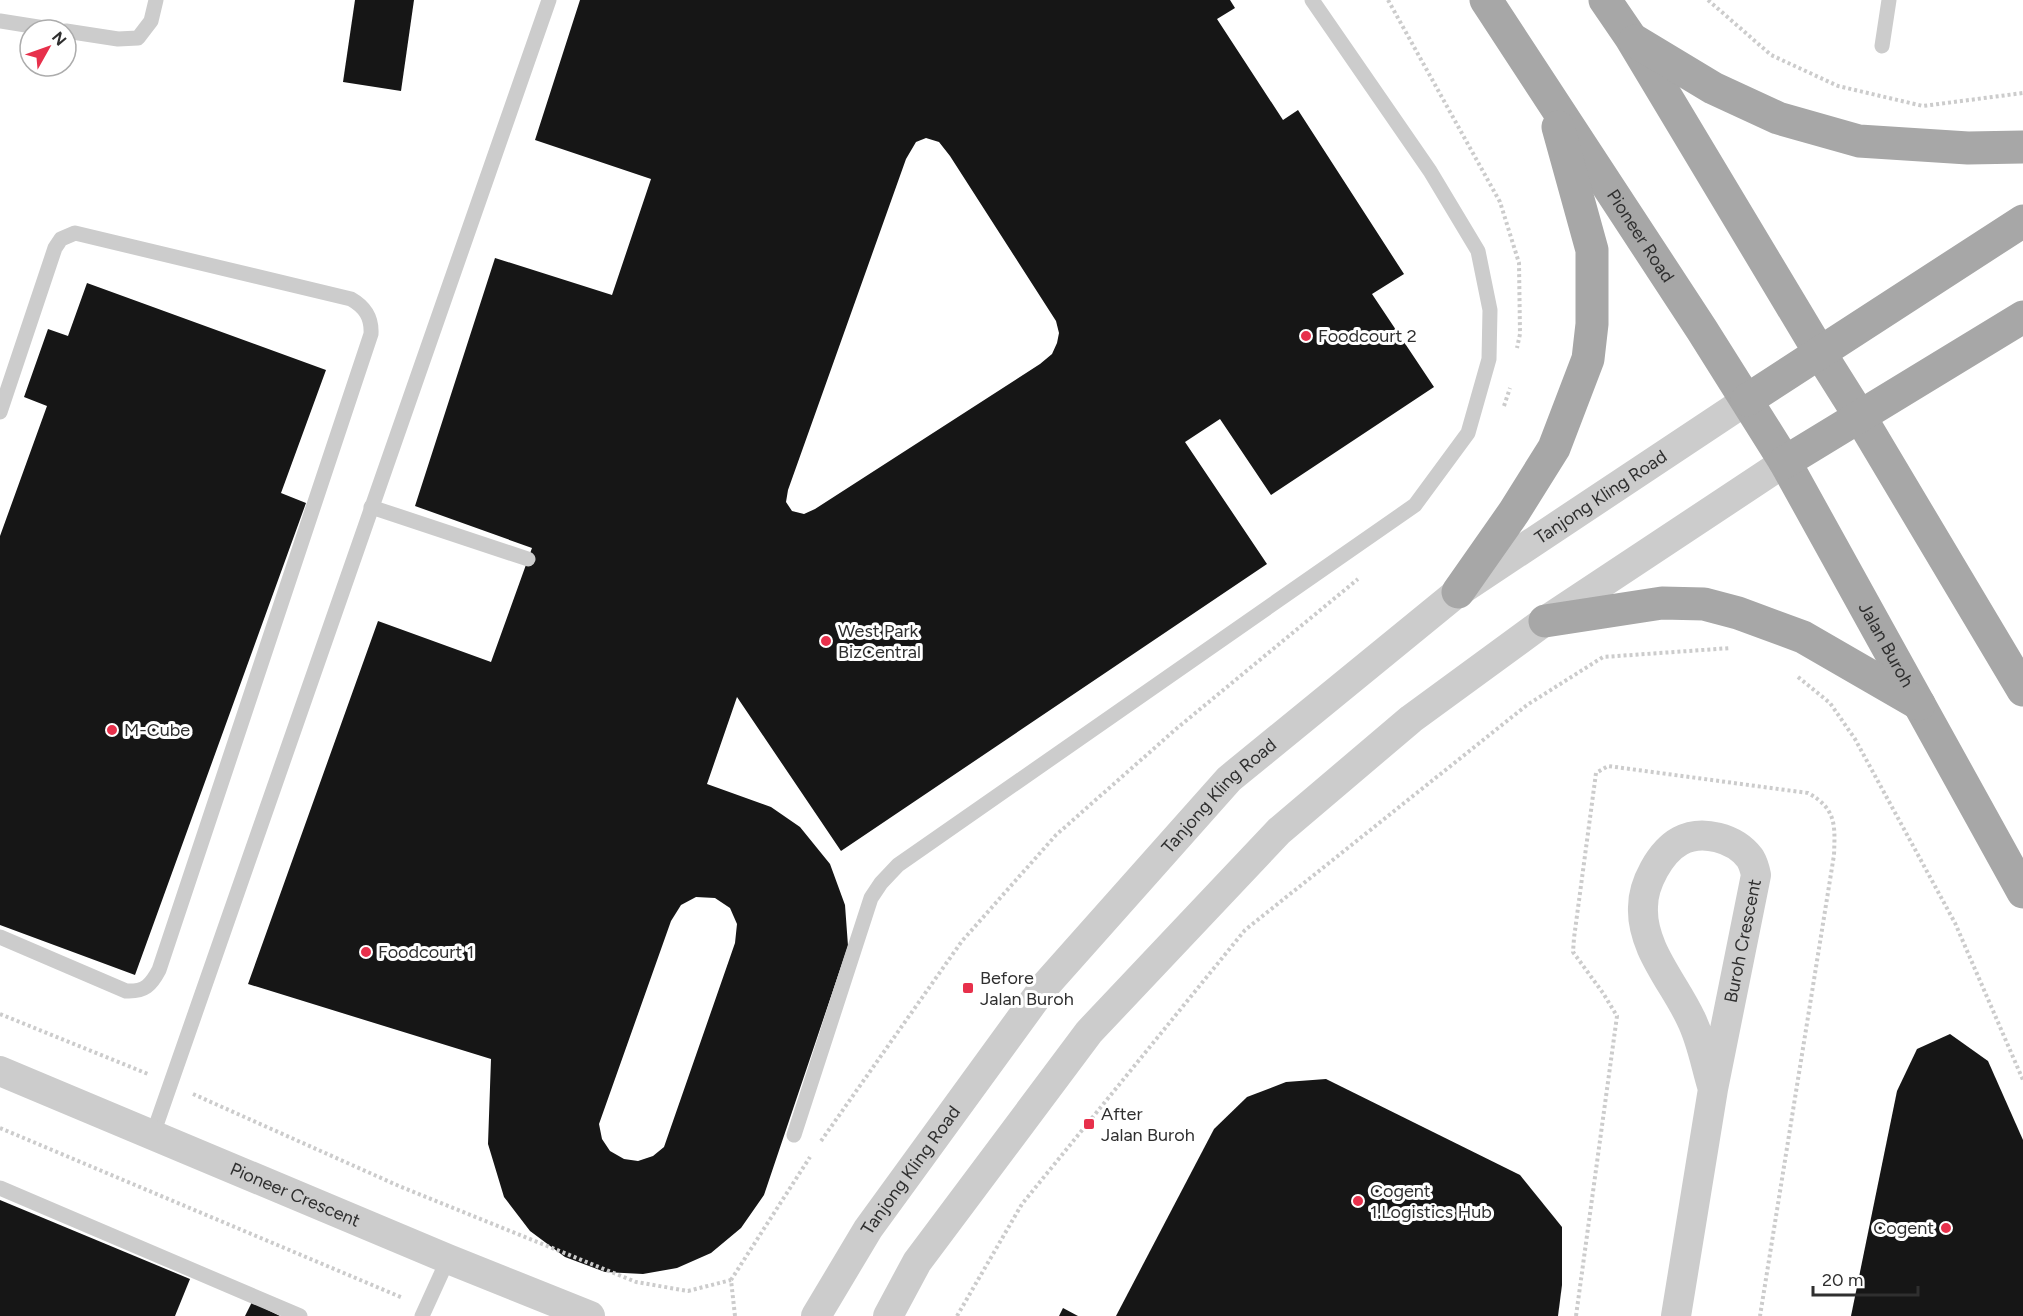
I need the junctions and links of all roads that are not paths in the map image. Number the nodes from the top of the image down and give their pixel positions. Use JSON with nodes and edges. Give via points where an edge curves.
{"nodes":[{"id":1,"x":156,"y":0,"type":"edge"},
{"id":2,"x":549,"y":0,"type":"edge"},
{"id":3,"x":1312,"y":0,"type":"edge"},
{"id":4,"x":1486,"y":0,"type":"edge"},
{"id":5,"x":1605,"y":0,"type":"edge"},
{"id":6,"x":1889,"y":0,"type":"edge"},
{"id":7,"x":0,"y":21,"type":"edge"},
{"id":8,"x":18,"y":24,"type":"edge"},
{"id":9,"x":78,"y":34,"type":"edge"},
{"id":10,"x":1631,"y":38,"type":"junction"},
{"id":11,"x":1882,"y":46,"type":"dead end"},
{"id":12,"x":1550,"y":99,"type":"junction"},
{"id":13,"x":2023,"y":147,"type":"edge"},
{"id":14,"x":2023,"y":220,"type":"edge"},
{"id":15,"x":2023,"y":317,"type":"edge"},
{"id":16,"x":1820,"y":353,"type":"junction"},
{"id":17,"x":1747,"y":400,"type":"junction"},
{"id":18,"x":0,"y":412,"type":"edge"},
{"id":19,"x":1859,"y":415,"type":"junction"},
{"id":20,"x":1785,"y":462,"type":"junction"},
{"id":21,"x":371,"y":507,"type":"junction"},
{"id":22,"x":528,"y":559,"type":"dead end"},
{"id":23,"x":1458,"y":592,"type":"junction"},
{"id":24,"x":1545,"y":621,"type":"junction"},
{"id":25,"x":2023,"y":690,"type":"edge"},
{"id":26,"x":1919,"y":704,"type":"junction"},
{"id":27,"x":2023,"y":892,"type":"edge"},
{"id":28,"x":0,"y":937,"type":"edge"},
{"id":29,"x":0,"y":1071,"type":"edge"},
{"id":30,"x":1713,"y":1089,"type":"junction"},
{"id":31,"x":153,"y":1134,"type":"junction"},
{"id":32,"x":794,"y":1135,"type":"dead end"},
{"id":33,"x":0,"y":1188,"type":"edge"},
{"id":34,"x":448,"y":1259,"type":"junction"},
{"id":35,"x":424,"y":1312,"type":"edge"},
{"id":36,"x":300,"y":1316,"type":"edge"},
{"id":37,"x":590,"y":1316,"type":"edge"},
{"id":38,"x":816,"y":1316,"type":"edge"},
{"id":39,"x":888,"y":1316,"type":"edge"},
{"id":40,"x":1676,"y":1316,"type":"edge"}],
"edges":[{"from":1,"to":9,"type":"lane","via":[[151,21],[138,38]]},
{"from":2,"to":21,"type":"lane"},
{"from":3,"to":32,"type":"lane","via":[[1430,171],[1478,251],[1490,310],[1489,359],[1468,432],[1415,505],[898,865],[880,883],[871,898]]},
{"from":4,"to":12,"type":"main road","name":"Pioneer Road"},
{"from":5,"to":10,"type":"main road"},
{"from":6,"to":11,"type":"lane"},
{"from":7,"to":8,"type":"lane"},
{"from":10,"to":13,"type":"main road","via":[[1713,88],[1778,118],[1859,141],[1968,148]]},
{"from":10,"to":16,"type":"main road"},
{"from":12,"to":17,"type":"main road","name":"Pioneer Road"},
{"from":12,"to":23,"type":"main road","via":[[1592,250],[1588,359],[1554,448]]},
{"from":14,"to":16,"type":"main road"},
{"from":15,"to":19,"type":"main road"},
{"from":16,"to":17,"type":"main road"},
{"from":16,"to":19,"type":"main road"},
{"from":17,"to":20,"type":"main road","name":"Jalan Buroh"},
{"from":17,"to":23,"type":"street","name":"Tanjong Kling Road"},
{"from":18,"to":28,"type":"lane","via":[[55,248],[75,233],[351,299],[362,305],[372,324],[152,983],[145,989],[126,991]]},
{"from":19,"to":20,"type":"main road"},
{"from":19,"to":25,"type":"main road"},
{"from":20,"to":24,"type":"street"},
{"from":20,"to":26,"type":"main road","name":"Jalan Buroh"},
{"from":21,"to":22,"type":"lane"},
{"from":21,"to":31,"type":"lane"},
{"from":23,"to":38,"type":"street","name":"Tanjong Kling Road","via":[[1229,779],[1075,952],[1044,987],[868,1229]]},
{"from":24,"to":26,"type":"main road","via":[[1662,603],[1704,604],[1803,637]]},
{"from":24,"to":39,"type":"street","via":[[1412,719],[1279,831],[1089,1032],[917,1262]]},
{"from":26,"to":27,"type":"main road","name":"Jalan Buroh"},
{"from":29,"to":31,"type":"street","name":"Pioneer Crescent"},
{"from":30,"to":30,"type":"street","name":"Buroh Crescent","via":[[1692,1021],[1646,933],[1642,906],[1659,859],[1680,840],[1708,834],[1731,843],[1750,858],[1756,875]]},
{"from":30,"to":40,"type":"street","name":"Buroh Crescent"},
{"from":31,"to":34,"type":"street","name":"Pioneer Crescent"},
{"from":33,"to":36,"type":"lane"},
{"from":34,"to":35,"type":"lane"},
{"from":34,"to":37,"type":"street","name":"Pioneer Crescent"}]}
